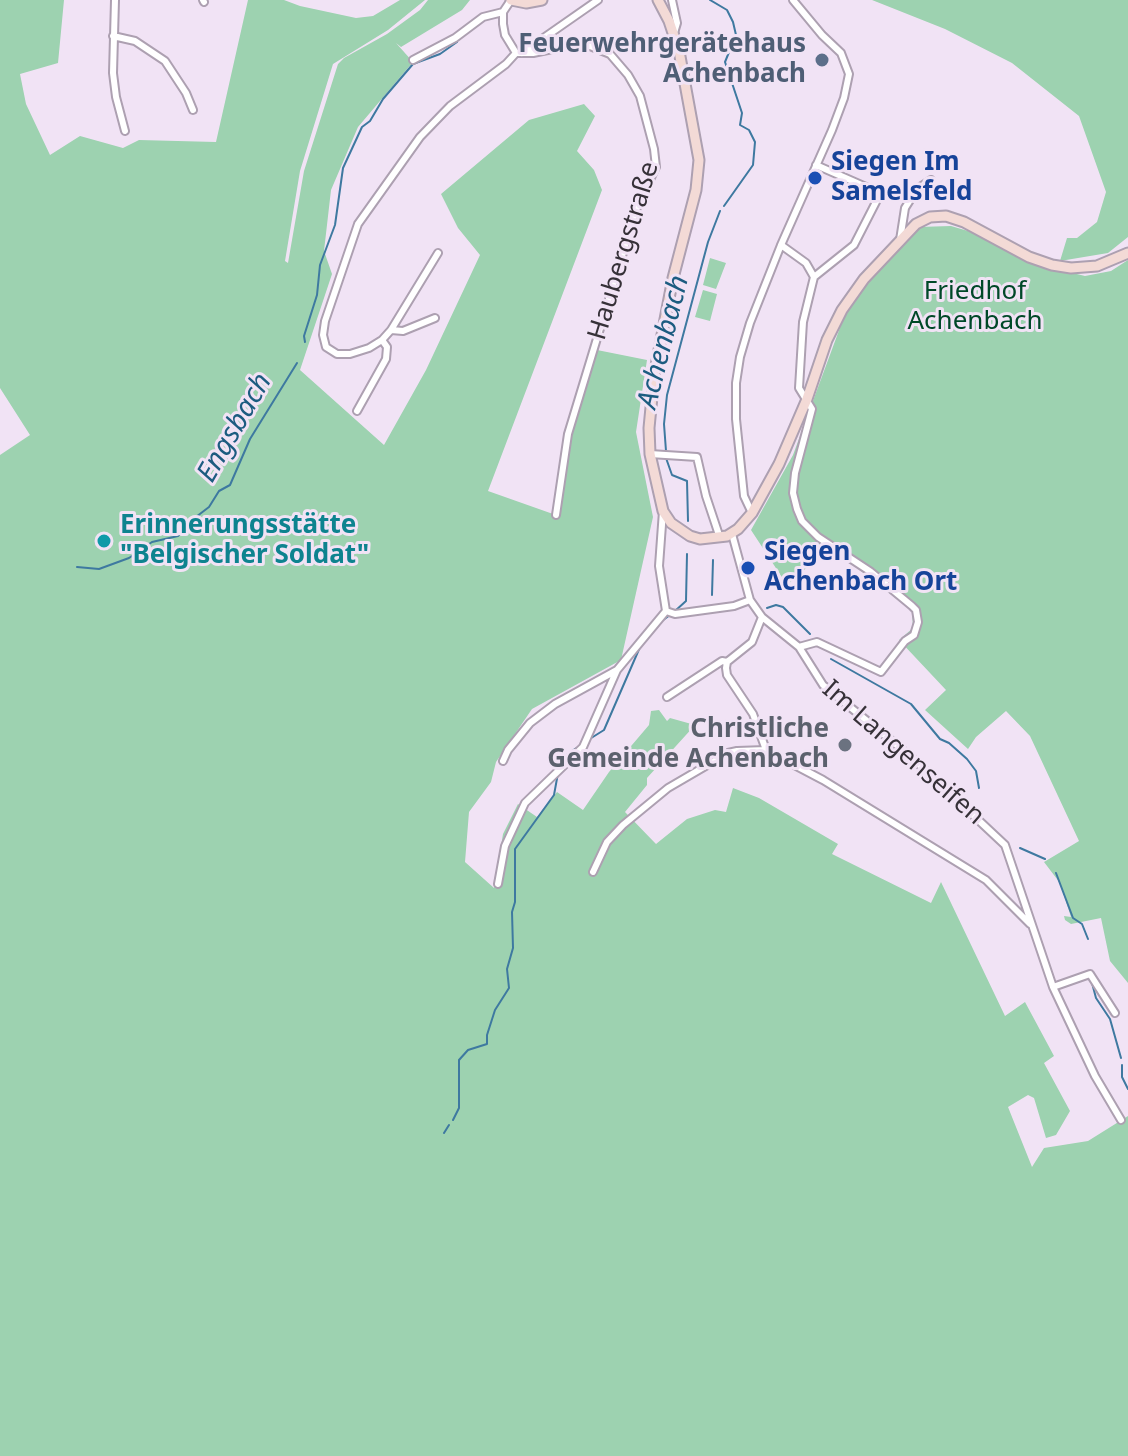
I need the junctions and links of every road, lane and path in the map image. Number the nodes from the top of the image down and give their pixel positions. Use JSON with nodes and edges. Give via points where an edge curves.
{"nodes":[{"id":1,"x":115,"y":0,"type":"edge"},
{"id":2,"x":511,"y":0,"type":"edge"},
{"id":3,"x":542,"y":0,"type":"edge"},
{"id":4,"x":598,"y":0,"type":"edge"},
{"id":5,"x":658,"y":0,"type":"edge"},
{"id":6,"x":672,"y":0,"type":"edge"},
{"id":7,"x":793,"y":0,"type":"edge"},
{"id":8,"x":503,"y":12,"type":"junction"},
{"id":9,"x":674,"y":33,"type":"junction"},
{"id":10,"x":113,"y":36,"type":"junction"},
{"id":11,"x":519,"y":53,"type":"junction"},
{"id":12,"x":413,"y":60,"type":"dead end"},
{"id":13,"x":193,"y":110,"type":"dead end"},
{"id":14,"x":125,"y":131,"type":"dead end"},
{"id":15,"x":816,"y":165,"type":"junction"},
{"id":16,"x":931,"y":180,"type":"dead end"},
{"id":17,"x":900,"y":240,"type":"junction"},
{"id":18,"x":781,"y":245,"type":"junction"},
{"id":19,"x":438,"y":253,"type":"dead end"},
{"id":20,"x":1128,"y":253,"type":"edge"},
{"id":21,"x":814,"y":277,"type":"junction"},
{"id":22,"x":435,"y":318,"type":"dead end"},
{"id":23,"x":391,"y":330,"type":"junction"},
{"id":24,"x":382,"y":340,"type":"junction"},
{"id":25,"x":807,"y":399,"type":"junction"},
{"id":26,"x":357,"y":411,"type":"dead end"},
{"id":27,"x":650,"y":454,"type":"junction"},
{"id":28,"x":663,"y":511,"type":"junction"},
{"id":29,"x":752,"y":513,"type":"junction"},
{"id":30,"x":556,"y":515,"type":"dead end"},
{"id":31,"x":732,"y":534,"type":"junction"},
{"id":32,"x":720,"y":538,"type":"junction"},
{"id":33,"x":750,"y":600,"type":"junction"},
{"id":34,"x":666,"y":611,"type":"junction"},
{"id":35,"x":762,"y":617,"type":"junction"},
{"id":36,"x":799,"y":647,"type":"junction"},
{"id":37,"x":727,"y":662,"type":"junction"},
{"id":38,"x":617,"y":670,"type":"junction"},
{"id":39,"x":667,"y":697,"type":"dead end"},
{"id":40,"x":766,"y":750,"type":"junction"},
{"id":41,"x":503,"y":761,"type":"dead end"},
{"id":42,"x":593,"y":872,"type":"dead end"},
{"id":43,"x":498,"y":884,"type":"dead end"},
{"id":44,"x":1032,"y":925,"type":"junction"},
{"id":45,"x":1053,"y":987,"type":"junction"},
{"id":46,"x":1115,"y":1013,"type":"dead end"},
{"id":47,"x":1121,"y":1120,"type":"dead end"}],
"edges":[{"from":1,"to":10,"type":"street"},
{"from":2,"to":3,"type":"main road"},
{"from":2,"to":8,"type":"street"},
{"from":4,"to":11,"type":"street"},
{"from":5,"to":9,"type":"main road"},
{"from":6,"to":9,"type":"street"},
{"from":7,"to":15,"type":"street","via":[[841,53],[849,74]]},
{"from":8,"to":11,"type":"street","via":[[505,35]]},
{"from":8,"to":12,"type":"street","via":[[483,17]]},
{"from":9,"to":27,"type":"main road","via":[[699,160],[654,376]]},
{"from":10,"to":13,"type":"street","via":[[146,46],[165,61]]},
{"from":10,"to":14,"type":"street","via":[[116,97]]},
{"from":11,"to":24,"type":"street","via":[[450,106],[420,137],[358,224],[323,335],[326,347],[337,354]]},
{"from":11,"to":30,"type":"street","name":"Haubergstraße","via":[[590,46],[617,59],[640,96],[656,167],[632,223],[568,434]]},
{"from":15,"to":18,"type":"street"},
{"from":15,"to":21,"type":"street","via":[[873,190],[876,202],[854,245]]},
{"from":16,"to":17,"type":"street","via":[[917,189],[905,208]]},
{"from":17,"to":20,"type":"main road","via":[[916,224],[946,216],[1052,265],[1085,268]]},
{"from":17,"to":25,"type":"main road","via":[[842,310]]},
{"from":18,"to":21,"type":"street","via":[[806,263]]},
{"from":18,"to":29,"type":"street","via":[[750,323],[736,383],[744,496]]},
{"from":19,"to":23,"type":"street"},
{"from":21,"to":25,"type":"street","via":[[803,322],[799,388]]},
{"from":22,"to":23,"type":"street","via":[[403,331]]},
{"from":23,"to":24,"type":"street"},
{"from":24,"to":26,"type":"street","via":[[386,359]]},
{"from":25,"to":29,"type":"main road"},
{"from":25,"to":36,"type":"street","via":[[812,409],[793,493],[800,518],[912,606],[918,622],[914,635],[881,672],[817,642]]},
{"from":27,"to":28,"type":"main road"},
{"from":27,"to":32,"type":"street","via":[[697,457]]},
{"from":28,"to":32,"type":"main road","via":[[690,536]]},
{"from":28,"to":34,"type":"street","via":[[659,566]]},
{"from":29,"to":31,"type":"main road"},
{"from":31,"to":32,"type":"main road"},
{"from":31,"to":33,"type":"street","name":"Im Langenseifen"},
{"from":33,"to":34,"type":"street","via":[[687,613]]},
{"from":33,"to":35,"type":"street","name":"Im Langenseifen"},
{"from":34,"to":38,"type":"street"},
{"from":35,"to":36,"type":"street","name":"Im Langenseifen"},
{"from":35,"to":37,"type":"street","via":[[752,642]]},
{"from":36,"to":44,"type":"street","name":"Im Langenseifen","via":[[823,685],[909,755],[1005,845]]},
{"from":37,"to":39,"type":"street"},
{"from":37,"to":40,"type":"street","via":[[727,675],[753,714]]},
{"from":38,"to":41,"type":"street","via":[[530,723]]},
{"from":38,"to":43,"type":"street","via":[[583,747],[535,792],[517,817]]},
{"from":40,"to":42,"type":"street","via":[[728,753],[668,788],[607,842]]},
{"from":40,"to":44,"type":"street","via":[[986,880]]},
{"from":44,"to":45,"type":"street","name":"Im Langenseifen"},
{"from":45,"to":46,"type":"street","via":[[1090,974]]},
{"from":45,"to":47,"type":"street","name":"Im Langenseifen"}]}
